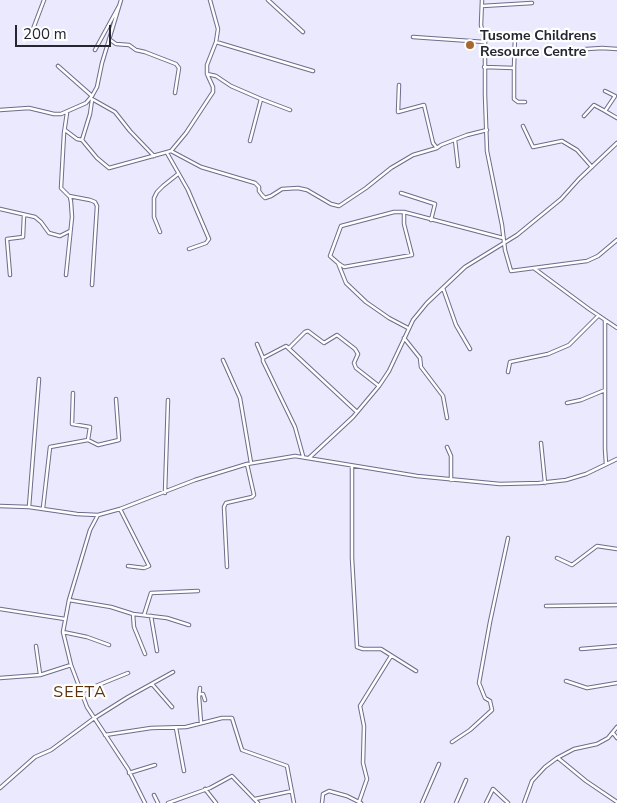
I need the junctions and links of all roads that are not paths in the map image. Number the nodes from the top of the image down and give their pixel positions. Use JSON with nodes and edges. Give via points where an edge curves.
{"nodes":[{"id":1,"x":44,"y":0,"type":"edge"},
{"id":2,"x":121,"y":0,"type":"edge"},
{"id":3,"x":210,"y":0,"type":"edge"},
{"id":4,"x":268,"y":0,"type":"edge"},
{"id":5,"x":482,"y":0,"type":"edge"},
{"id":6,"x":532,"y":3,"type":"dead end"},
{"id":7,"x":120,"y":5,"type":"junction"},
{"id":8,"x":482,"y":6,"type":"junction"},
{"id":9,"x":303,"y":32,"type":"dead end"},
{"id":10,"x":515,"y":36,"type":"dead end"},
{"id":11,"x":30,"y":37,"type":"dead end"},
{"id":12,"x":413,"y":37,"type":"dead end"},
{"id":13,"x":109,"y":39,"type":"junction"},
{"id":14,"x":216,"y":42,"type":"junction"},
{"id":15,"x":485,"y":42,"type":"junction"},
{"id":16,"x":617,"y":49,"type":"edge"},
{"id":17,"x":95,"y":50,"type":"dead end"},
{"id":18,"x":572,"y":50,"type":"dead end"},
{"id":19,"x":58,"y":66,"type":"dead end"},
{"id":20,"x":484,"y":68,"type":"junction"},
{"id":21,"x":514,"y":68,"type":"junction"},
{"id":22,"x":313,"y":72,"type":"dead end"},
{"id":23,"x":207,"y":74,"type":"junction"},
{"id":24,"x":399,"y":85,"type":"dead end"},
{"id":25,"x":605,"y":91,"type":"dead end"},
{"id":26,"x":175,"y":92,"type":"dead end"},
{"id":27,"x":92,"y":98,"type":"junction"},
{"id":28,"x":261,"y":98,"type":"junction"},
{"id":29,"x":525,"y":102,"type":"dead end"},
{"id":30,"x":0,"y":110,"type":"edge"},
{"id":31,"x":290,"y":110,"type":"dead end"},
{"id":32,"x":606,"y":111,"type":"junction"},
{"id":33,"x":67,"y":113,"type":"junction"},
{"id":34,"x":584,"y":116,"type":"dead end"},
{"id":35,"x":617,"y":118,"type":"edge"},
{"id":36,"x":523,"y":126,"type":"dead end"},
{"id":37,"x":65,"y":130,"type":"junction"},
{"id":38,"x":487,"y":130,"type":"junction"},
{"id":39,"x":82,"y":140,"type":"junction"},
{"id":40,"x":455,"y":140,"type":"junction"},
{"id":41,"x":250,"y":141,"type":"dead end"},
{"id":42,"x":617,"y":143,"type":"edge"},
{"id":43,"x":437,"y":148,"type":"junction"},
{"id":44,"x":171,"y":152,"type":"junction"},
{"id":45,"x":167,"y":154,"type":"junction"},
{"id":46,"x":154,"y":156,"type":"junction"},
{"id":47,"x":458,"y":166,"type":"dead end"},
{"id":48,"x":592,"y":167,"type":"junction"},
{"id":49,"x":178,"y":174,"type":"junction"},
{"id":50,"x":402,"y":193,"type":"dead end"},
{"id":51,"x":69,"y":196,"type":"junction"},
{"id":52,"x":0,"y":209,"type":"edge"},
{"id":53,"x":404,"y":212,"type":"junction"},
{"id":54,"x":24,"y":215,"type":"junction"},
{"id":55,"x":431,"y":220,"type":"junction"},
{"id":56,"x":70,"y":231,"type":"junction"},
{"id":57,"x":160,"y":232,"type":"dead end"},
{"id":58,"x":60,"y":236,"type":"junction"},
{"id":59,"x":502,"y":238,"type":"junction"},
{"id":60,"x":69,"y":239,"type":"junction"},
{"id":61,"x":617,"y":240,"type":"edge"},
{"id":62,"x":504,"y":244,"type":"junction"},
{"id":63,"x":189,"y":249,"type":"dead end"},
{"id":64,"x":338,"y":263,"type":"junction"},
{"id":65,"x":535,"y":269,"type":"junction"},
{"id":66,"x":10,"y":275,"type":"dead end"},
{"id":67,"x":66,"y":275,"type":"dead end"},
{"id":68,"x":92,"y":285,"type":"dead end"},
{"id":69,"x":443,"y":288,"type":"junction"},
{"id":70,"x":598,"y":316,"type":"junction"},
{"id":71,"x":605,"y":320,"type":"junction"},
{"id":72,"x":408,"y":328,"type":"junction"},
{"id":73,"x":617,"y":328,"type":"edge"},
{"id":74,"x":404,"y":338,"type":"junction"},
{"id":75,"x":257,"y":344,"type":"dead end"},
{"id":76,"x":289,"y":348,"type":"junction"},
{"id":77,"x":470,"y":349,"type":"dead end"},
{"id":78,"x":263,"y":358,"type":"junction"},
{"id":79,"x":223,"y":360,"type":"dead end"},
{"id":80,"x":508,"y":372,"type":"dead end"},
{"id":81,"x":39,"y":378,"type":"dead end"},
{"id":82,"x":379,"y":386,"type":"junction"},
{"id":83,"x":605,"y":390,"type":"junction"},
{"id":84,"x":73,"y":393,"type":"dead end"},
{"id":85,"x":116,"y":399,"type":"dead end"},
{"id":86,"x":168,"y":400,"type":"dead end"},
{"id":87,"x":567,"y":403,"type":"dead end"},
{"id":88,"x":357,"y":412,"type":"junction"},
{"id":89,"x":447,"y":418,"type":"dead end"},
{"id":90,"x":88,"y":440,"type":"junction"},
{"id":91,"x":541,"y":443,"type":"dead end"},
{"id":92,"x":447,"y":447,"type":"dead end"},
{"id":93,"x":303,"y":457,"type":"junction"},
{"id":94,"x":308,"y":458,"type":"junction"},
{"id":95,"x":617,"y":459,"type":"edge"},
{"id":96,"x":251,"y":463,"type":"junction"},
{"id":97,"x":247,"y":464,"type":"junction"},
{"id":98,"x":606,"y":464,"type":"junction"},
{"id":99,"x":352,"y":466,"type":"junction"},
{"id":100,"x":451,"y":480,"type":"junction"},
{"id":101,"x":545,"y":483,"type":"junction"},
{"id":102,"x":165,"y":493,"type":"junction"},
{"id":103,"x":0,"y":506,"type":"edge"},
{"id":104,"x":29,"y":507,"type":"junction"},
{"id":105,"x":43,"y":508,"type":"junction"},
{"id":106,"x":120,"y":510,"type":"junction"},
{"id":107,"x":98,"y":515,"type":"junction"},
{"id":108,"x":508,"y":538,"type":"dead end"},
{"id":109,"x":617,"y":549,"type":"edge"},
{"id":110,"x":557,"y":558,"type":"dead end"},
{"id":111,"x":128,"y":566,"type":"dead end"},
{"id":112,"x":227,"y":567,"type":"dead end"},
{"id":113,"x":198,"y":591,"type":"dead end"},
{"id":114,"x":69,"y":600,"type":"junction"},
{"id":115,"x":617,"y":605,"type":"edge"},
{"id":116,"x":546,"y":606,"type":"dead end"},
{"id":117,"x":0,"y":609,"type":"edge"},
{"id":118,"x":133,"y":614,"type":"junction"},
{"id":119,"x":144,"y":615,"type":"junction"},
{"id":120,"x":151,"y":616,"type":"junction"},
{"id":121,"x":65,"y":619,"type":"junction"},
{"id":122,"x":189,"y":625,"type":"dead end"},
{"id":123,"x":63,"y":632,"type":"junction"},
{"id":124,"x":109,"y":645,"type":"dead end"},
{"id":125,"x":36,"y":646,"type":"dead end"},
{"id":126,"x":617,"y":646,"type":"edge"},
{"id":127,"x":580,"y":649,"type":"dead end"},
{"id":128,"x":158,"y":651,"type":"dead end"},
{"id":129,"x":145,"y":654,"type":"dead end"},
{"id":130,"x":392,"y":655,"type":"junction"},
{"id":131,"x":71,"y":665,"type":"junction"},
{"id":132,"x":416,"y":671,"type":"dead end"},
{"id":133,"x":173,"y":672,"type":"dead end"},
{"id":134,"x":128,"y":673,"type":"dead end"},
{"id":135,"x":40,"y":675,"type":"junction"},
{"id":136,"x":0,"y":678,"type":"edge"},
{"id":137,"x":566,"y":681,"type":"dead end"},
{"id":138,"x":617,"y":682,"type":"edge"},
{"id":139,"x":152,"y":683,"type":"junction"},
{"id":140,"x":200,"y":688,"type":"dead end"},
{"id":141,"x":81,"y":692,"type":"junction"},
{"id":142,"x":200,"y":694,"type":"junction"},
{"id":143,"x":205,"y":700,"type":"dead end"},
{"id":144,"x":172,"y":707,"type":"dead end"},
{"id":145,"x":93,"y":719,"type":"junction"},
{"id":146,"x":201,"y":723,"type":"junction"},
{"id":147,"x":617,"y":727,"type":"edge"},
{"id":148,"x":176,"y":728,"type":"junction"},
{"id":149,"x":613,"y":733,"type":"junction"},
{"id":150,"x":105,"y":735,"type":"junction"},
{"id":151,"x":617,"y":738,"type":"edge"},
{"id":152,"x":452,"y":742,"type":"dead end"},
{"id":153,"x":557,"y":758,"type":"junction"},
{"id":154,"x":439,"y":764,"type":"dead end"},
{"id":155,"x":155,"y":765,"type":"dead end"},
{"id":156,"x":184,"y":771,"type":"dead end"},
{"id":157,"x":129,"y":773,"type":"junction"},
{"id":158,"x":466,"y":780,"type":"dead end"},
{"id":159,"x":0,"y":782,"type":"edge"},
{"id":160,"x":1,"y":787,"type":"edge"},
{"id":161,"x":205,"y":789,"type":"junction"},
{"id":162,"x":292,"y":791,"type":"junction"},
{"id":163,"x":154,"y":795,"type":"dead end"},
{"id":164,"x":613,"y":799,"type":"junction"},
{"id":165,"x":255,"y":800,"type":"junction"},
{"id":166,"x":358,"y":802,"type":"edge"},
{"id":167,"x":617,"y":802,"type":"edge"},
{"id":168,"x":145,"y":803,"type":"edge"},
{"id":169,"x":158,"y":803,"type":"edge"},
{"id":170,"x":168,"y":803,"type":"edge"},
{"id":171,"x":216,"y":803,"type":"edge"},
{"id":172,"x":258,"y":803,"type":"edge"},
{"id":173,"x":294,"y":803,"type":"edge"},
{"id":174,"x":322,"y":803,"type":"edge"},
{"id":175,"x":422,"y":803,"type":"edge"},
{"id":176,"x":456,"y":803,"type":"edge"},
{"id":177,"x":486,"y":803,"type":"edge"},
{"id":178,"x":508,"y":803,"type":"edge"},
{"id":179,"x":524,"y":803,"type":"edge"},
{"id":180,"x":611,"y":803,"type":"edge"}],
"edges":[{"from":1,"to":11,"type":"street"},
{"from":2,"to":7,"type":"street"},
{"from":3,"to":14,"type":"street","via":[[218,29]]},
{"from":4,"to":9,"type":"street"},
{"from":5,"to":8,"type":"street"},
{"from":6,"to":8,"type":"street"},
{"from":7,"to":13,"type":"street"},
{"from":7,"to":17,"type":"street"},
{"from":8,"to":15,"type":"street","via":[[481,25]]},
{"from":10,"to":21,"type":"street"},
{"from":12,"to":15,"type":"street"},
{"from":13,"to":26,"type":"street","via":[[176,64]]},
{"from":13,"to":27,"type":"street"},
{"from":14,"to":22,"type":"street"},
{"from":14,"to":23,"type":"street"},
{"from":15,"to":20,"type":"street"},
{"from":16,"to":18,"type":"street"},
{"from":19,"to":27,"type":"street"},
{"from":20,"to":21,"type":"street"},
{"from":20,"to":38,"type":"street"},
{"from":21,"to":29,"type":"street","via":[[514,99]]},
{"from":23,"to":28,"type":"street"},
{"from":23,"to":44,"type":"street","via":[[213,87],[211,96]]},
{"from":24,"to":43,"type":"street","via":[[398,112],[424,105]]},
{"from":25,"to":32,"type":"street","via":[[615,96]]},
{"from":27,"to":33,"type":"street"},
{"from":27,"to":39,"type":"street"},
{"from":27,"to":46,"type":"street","via":[[115,112]]},
{"from":28,"to":31,"type":"street"},
{"from":28,"to":41,"type":"street"},
{"from":30,"to":33,"type":"street","via":[[23,107],[54,114]]},
{"from":32,"to":34,"type":"street","via":[[594,105]]},
{"from":32,"to":35,"type":"street"},
{"from":33,"to":37,"type":"street"},
{"from":36,"to":48,"type":"street","via":[[533,147],[562,141],[577,150]]},
{"from":37,"to":39,"type":"street","via":[[77,140]]},
{"from":37,"to":51,"type":"street","via":[[61,188]]},
{"from":38,"to":40,"type":"street"},
{"from":38,"to":59,"type":"street","via":[[487,151]]},
{"from":39,"to":46,"type":"street","via":[[109,168]]},
{"from":40,"to":43,"type":"street"},
{"from":40,"to":47,"type":"street"},
{"from":42,"to":48,"type":"street"},
{"from":43,"to":44,"type":"street","via":[[414,155],[391,168],[352,198],[336,206],[298,188],[282,189],[265,198],[255,183],[201,167]]},
{"from":44,"to":45,"type":"street"},
{"from":45,"to":46,"type":"street"},
{"from":45,"to":49,"type":"street"},
{"from":48,"to":62,"type":"street","via":[[561,199]]},
{"from":49,"to":57,"type":"street","via":[[154,198],[154,217]]},
{"from":49,"to":63,"type":"street","via":[[208,240]]},
{"from":50,"to":55,"type":"street","via":[[436,204]]},
{"from":51,"to":56,"type":"street"},
{"from":51,"to":68,"type":"street","via":[[96,202],[98,206]]},
{"from":52,"to":54,"type":"street"},
{"from":53,"to":55,"type":"street"},
{"from":53,"to":64,"type":"street","via":[[341,226],[330,256]]},
{"from":53,"to":64,"type":"street","via":[[412,255],[344,267]]},
{"from":54,"to":58,"type":"street","via":[[35,217],[47,232]]},
{"from":54,"to":66,"type":"street","via":[[23,237],[7,239]]},
{"from":55,"to":59,"type":"street"},
{"from":56,"to":58,"type":"street"},
{"from":56,"to":60,"type":"street"},
{"from":58,"to":60,"type":"street"},
{"from":59,"to":62,"type":"street"},
{"from":60,"to":67,"type":"street"},
{"from":61,"to":65,"type":"street","via":[[591,260]]},
{"from":62,"to":65,"type":"street","via":[[510,271]]},
{"from":62,"to":69,"type":"street","via":[[465,267]]},
{"from":64,"to":72,"type":"street","via":[[346,282],[356,294]]},
{"from":65,"to":70,"type":"street"},
{"from":69,"to":72,"type":"street"},
{"from":69,"to":77,"type":"street","via":[[456,325]]},
{"from":70,"to":71,"type":"street"},
{"from":70,"to":80,"type":"street","via":[[569,345],[548,354],[511,361]]},
{"from":71,"to":73,"type":"street"},
{"from":71,"to":83,"type":"street"},
{"from":72,"to":74,"type":"street"},
{"from":74,"to":82,"type":"street"},
{"from":74,"to":89,"type":"street","via":[[443,396]]},
{"from":75,"to":78,"type":"street"},
{"from":76,"to":78,"type":"street","via":[[284,346]]},
{"from":76,"to":82,"type":"street","via":[[308,330],[324,343],[337,335],[358,354],[354,363],[356,368]]},
{"from":76,"to":88,"type":"street"},
{"from":78,"to":93,"type":"street","via":[[296,427]]},
{"from":79,"to":96,"type":"street","via":[[240,398]]},
{"from":81,"to":104,"type":"street"},
{"from":82,"to":88,"type":"street"},
{"from":83,"to":87,"type":"street"},
{"from":83,"to":98,"type":"street"},
{"from":84,"to":90,"type":"street","via":[[72,424],[90,427]]},
{"from":85,"to":90,"type":"street","via":[[120,440],[98,445]]},
{"from":86,"to":102,"type":"street"},
{"from":88,"to":94,"type":"street"},
{"from":90,"to":105,"type":"street","via":[[50,447]]},
{"from":91,"to":101,"type":"street"},
{"from":92,"to":100,"type":"street","via":[[451,456]]},
{"from":93,"to":94,"type":"street"},
{"from":93,"to":96,"type":"street"},
{"from":94,"to":99,"type":"street"},
{"from":95,"to":98,"type":"street"},
{"from":96,"to":97,"type":"street"},
{"from":97,"to":102,"type":"street","via":[[194,480]]},
{"from":97,"to":112,"type":"street","via":[[254,495],[226,503],[224,507]]},
{"from":98,"to":101,"type":"street","via":[[576,477]]},
{"from":99,"to":100,"type":"street"},
{"from":99,"to":130,"type":"street","via":[[352,567],[357,646],[363,650],[378,648]]},
{"from":100,"to":101,"type":"street","via":[[487,484]]},
{"from":102,"to":106,"type":"street"},
{"from":103,"to":104,"type":"street"},
{"from":104,"to":105,"type":"street"},
{"from":105,"to":107,"type":"street"},
{"from":106,"to":107,"type":"street"},
{"from":106,"to":111,"type":"street","via":[[149,566]]},
{"from":107,"to":114,"type":"street","via":[[90,530]]},
{"from":108,"to":152,"type":"street","via":[[479,682],[492,710]]},
{"from":109,"to":110,"type":"street","via":[[598,546],[572,564]]},
{"from":113,"to":119,"type":"street","via":[[152,593]]},
{"from":114,"to":118,"type":"street"},
{"from":114,"to":121,"type":"street"},
{"from":115,"to":116,"type":"street"},
{"from":117,"to":121,"type":"street"},
{"from":118,"to":119,"type":"street"},
{"from":118,"to":129,"type":"street","via":[[134,627]]},
{"from":119,"to":120,"type":"street"},
{"from":120,"to":122,"type":"street"},
{"from":120,"to":128,"type":"street"},
{"from":121,"to":123,"type":"street"},
{"from":123,"to":124,"type":"street"},
{"from":123,"to":131,"type":"street"},
{"from":125,"to":135,"type":"street"},
{"from":126,"to":127,"type":"street"},
{"from":130,"to":132,"type":"street"},
{"from":130,"to":166,"type":"street","via":[[360,706],[364,726],[363,763],[368,779]]},
{"from":131,"to":135,"type":"street"},
{"from":131,"to":141,"type":"street"},
{"from":133,"to":139,"type":"street"},
{"from":134,"to":141,"type":"street"},
{"from":135,"to":136,"type":"street"},
{"from":137,"to":138,"type":"street","via":[[587,688]]},
{"from":139,"to":144,"type":"street"},
{"from":139,"to":145,"type":"street"},
{"from":140,"to":142,"type":"street"},
{"from":141,"to":145,"type":"street"},
{"from":142,"to":143,"type":"street"},
{"from":142,"to":146,"type":"street"},
{"from":145,"to":150,"type":"street"},
{"from":145,"to":160,"type":"street","via":[[51,750],[35,757]]},
{"from":146,"to":148,"type":"street"},
{"from":146,"to":162,"type":"street","via":[[232,718],[242,750],[287,766]]},
{"from":147,"to":149,"type":"street"},
{"from":148,"to":150,"type":"street"},
{"from":148,"to":156,"type":"street"},
{"from":149,"to":151,"type":"street"},
{"from":149,"to":153,"type":"street","via":[[597,744],[574,749]]},
{"from":150,"to":157,"type":"street"},
{"from":153,"to":164,"type":"street"},
{"from":153,"to":179,"type":"street","via":[[532,781]]},
{"from":154,"to":175,"type":"street"},
{"from":155,"to":157,"type":"street"},
{"from":157,"to":168,"type":"street"},
{"from":158,"to":176,"type":"street"},
{"from":159,"to":160,"type":"street"},
{"from":161,"to":165,"type":"street","via":[[232,776]]},
{"from":161,"to":170,"type":"street"},
{"from":161,"to":171,"type":"street"},
{"from":162,"to":165,"type":"street"},
{"from":162,"to":173,"type":"street"},
{"from":163,"to":169,"type":"street"},
{"from":164,"to":167,"type":"street"},
{"from":164,"to":180,"type":"street"},
{"from":165,"to":172,"type":"street"},
{"from":166,"to":174,"type":"street","via":[[329,791],[323,794]]},
{"from":177,"to":178,"type":"street","via":[[494,789]]}]}
